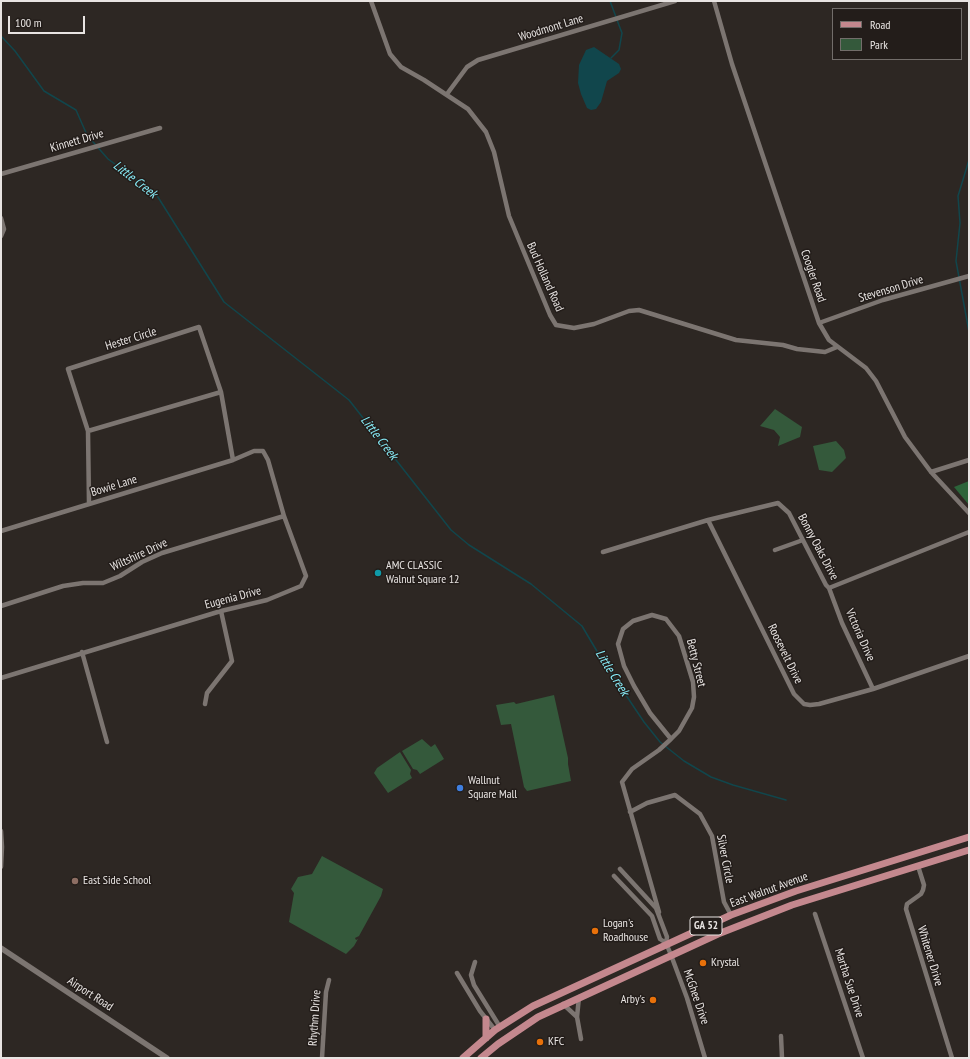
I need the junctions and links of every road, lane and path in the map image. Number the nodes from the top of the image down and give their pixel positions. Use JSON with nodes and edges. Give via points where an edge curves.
{"nodes":[{"id":1,"x":372,"y":1,"type":"edge"},
{"id":2,"x":676,"y":1,"type":"edge"},
{"id":3,"x":714,"y":1,"type":"edge"},
{"id":4,"x":446,"y":94,"type":"junction"},
{"id":5,"x":160,"y":128,"type":"dead end"},
{"id":6,"x":1,"y":174,"type":"edge"},
{"id":7,"x":1,"y":218,"type":"edge"},
{"id":8,"x":1,"y":236,"type":"edge"},
{"id":9,"x":969,"y":276,"type":"edge"},
{"id":10,"x":819,"y":323,"type":"junction"},
{"id":11,"x":837,"y":347,"type":"junction"},
{"id":12,"x":221,"y":392,"type":"junction"},
{"id":13,"x":88,"y":431,"type":"junction"},
{"id":14,"x":233,"y":460,"type":"junction"},
{"id":15,"x":969,"y":460,"type":"edge"},
{"id":16,"x":931,"y":472,"type":"junction"},
{"id":17,"x":89,"y":504,"type":"junction"},
{"id":18,"x":969,"y":513,"type":"edge"},
{"id":19,"x":284,"y":516,"type":"junction"},
{"id":20,"x":708,"y":520,"type":"junction"},
{"id":21,"x":1,"y":531,"type":"edge"},
{"id":22,"x":969,"y":532,"type":"edge"},
{"id":23,"x":803,"y":540,"type":"junction"},
{"id":24,"x":776,"y":550,"type":"dead end"},
{"id":25,"x":603,"y":552,"type":"dead end"},
{"id":26,"x":829,"y":588,"type":"junction"},
{"id":27,"x":1,"y":606,"type":"edge"},
{"id":28,"x":222,"y":611,"type":"junction"},
{"id":29,"x":82,"y":652,"type":"junction"},
{"id":30,"x":969,"y":656,"type":"edge"},
{"id":31,"x":1,"y":678,"type":"edge"},
{"id":32,"x":873,"y":689,"type":"junction"},
{"id":33,"x":205,"y":704,"type":"dead end"},
{"id":34,"x":671,"y":739,"type":"junction"},
{"id":35,"x":107,"y":742,"type":"dead end"},
{"id":36,"x":630,"y":812,"type":"junction"},
{"id":37,"x":1,"y":831,"type":"edge"},
{"id":38,"x":969,"y":837,"type":"edge"},
{"id":39,"x":969,"y":850,"type":"edge"},
{"id":40,"x":918,"y":866,"type":"junction"},
{"id":41,"x":1,"y":867,"type":"edge"},
{"id":42,"x":620,"y":869,"type":"dead end"},
{"id":43,"x":614,"y":876,"type":"dead end"},
{"id":44,"x":658,"y":912,"type":"junction"},
{"id":45,"x":815,"y":914,"type":"dead end"},
{"id":46,"x":731,"y":915,"type":"junction"},
{"id":47,"x":666,"y":944,"type":"junction"},
{"id":48,"x":1,"y":948,"type":"edge"},
{"id":49,"x":671,"y":955,"type":"junction"},
{"id":50,"x":476,"y":962,"type":"dead end"},
{"id":51,"x":457,"y":973,"type":"dead end"},
{"id":52,"x":329,"y":980,"type":"dead end"},
{"id":53,"x":579,"y":997,"type":"junction"},
{"id":54,"x":562,"y":1004,"type":"junction"},
{"id":55,"x":577,"y":1018,"type":"junction"},
{"id":56,"x":486,"y":1019,"type":"junction"},
{"id":57,"x":498,"y":1029,"type":"junction"},
{"id":58,"x":781,"y":1036,"type":"dead end"},
{"id":59,"x":486,"y":1038,"type":"junction"},
{"id":60,"x":581,"y":1039,"type":"dead end"},
{"id":61,"x":167,"y":1058,"type":"edge"},
{"id":62,"x":322,"y":1058,"type":"edge"},
{"id":63,"x":463,"y":1058,"type":"edge"},
{"id":64,"x":481,"y":1058,"type":"edge"},
{"id":65,"x":705,"y":1058,"type":"edge"},
{"id":66,"x":782,"y":1058,"type":"edge"},
{"id":67,"x":863,"y":1058,"type":"edge"},
{"id":68,"x":952,"y":1058,"type":"edge"}],
"edges":[{"from":1,"to":4,"type":"street","name":"Bud Holland Road","via":[[390,54],[401,67]]},
{"from":2,"to":4,"type":"street","name":"Woodmont Lane","via":[[478,60],[467,67]]},
{"from":3,"to":10,"type":"street","name":"Coogler Road","via":[[732,64]]},
{"from":4,"to":11,"type":"street","name":"Bud Holland Road","via":[[468,109],[486,132],[494,152],[509,216],[556,325],[574,328],[639,310],[736,340],[825,352]]},
{"from":5,"to":6,"type":"street","name":"Kinnett Drive"},
{"from":7,"to":8,"type":"street","via":[[4,229]]},
{"from":9,"to":10,"type":"street","name":"Stevenson Drive","via":[[884,300]]},
{"from":10,"to":11,"type":"street","name":"Coogler Road"},
{"from":11,"to":16,"type":"street","name":"Coogler Road","via":[[866,368],[876,381],[905,437]]},
{"from":12,"to":13,"type":"street"},
{"from":12,"to":13,"type":"street","name":"Hester Circle","via":[[199,327],[68,369]]},
{"from":12,"to":14,"type":"street","name":"Hester Circle"},
{"from":13,"to":17,"type":"street","name":"Hester Circle"},
{"from":14,"to":17,"type":"street","name":"Bowie Lane"},
{"from":14,"to":19,"type":"street","name":"Eugenia Drive","via":[[254,451],[263,451]]},
{"from":15,"to":16,"type":"street"},
{"from":16,"to":18,"type":"street","name":"Coogler Road"},
{"from":17,"to":21,"type":"street","name":"Bowie Lane"},
{"from":19,"to":27,"type":"street","name":"Wiltshire Drive","via":[[162,553],[120,576],[103,582],[63,586]]},
{"from":19,"to":28,"type":"street","name":"Eugenia Drive","via":[[306,576],[301,586],[267,600]]},
{"from":20,"to":23,"type":"street","name":"Bonny Oaks Drive","via":[[778,503],[789,513]]},
{"from":20,"to":25,"type":"street","name":"Bonny Oaks Drive"},
{"from":20,"to":32,"type":"street","name":"Roosevelt Drive","via":[[798,700],[810,706]]},
{"from":22,"to":26,"type":"street","name":"Bonny Oaks Drive"},
{"from":23,"to":24,"type":"street"},
{"from":23,"to":26,"type":"street","name":"Bonny Oaks Drive"},
{"from":26,"to":32,"type":"street","name":"Victoria Drive","via":[[842,623]]},
{"from":28,"to":29,"type":"street","name":"Eugenia Drive"},
{"from":28,"to":33,"type":"street","via":[[232,661],[207,693]]},
{"from":29,"to":31,"type":"street","name":"Eugenia Drive"},
{"from":29,"to":35,"type":"street"},
{"from":30,"to":32,"type":"street","name":"Roosevelt Drive"},
{"from":34,"to":34,"type":"street","name":"Betty Street","via":[[650,713],[634,686],[624,666],[618,644],[624,629],[633,621],[652,615],[666,619],[680,636],[693,682],[692,708]]},
{"from":34,"to":36,"type":"street","name":"Betty Street","via":[[624,777],[622,782]]},
{"from":36,"to":44,"type":"street","name":"Betty Street"},
{"from":36,"to":46,"type":"street","name":"Silver Circle","via":[[647,802],[675,795],[700,814],[712,836],[724,902]]},
{"from":37,"to":41,"type":"street"},
{"from":38,"to":46,"type":"main road","name":"East Walnut Avenue","number":"GA 52","via":[[802,889]]},
{"from":39,"to":40,"type":"main road","name":"East Walnut Avenue","number":"GA 52"},
{"from":40,"to":49,"type":"main road","name":"East Walnut Avenue","number":"GA 52","via":[[792,905]]},
{"from":40,"to":68,"type":"street","name":"Whitener Drive","via":[[923,890],[907,904],[906,909]]},
{"from":42,"to":44,"type":"street"},
{"from":43,"to":47,"type":"street","via":[[648,910],[660,939]]},
{"from":44,"to":47,"type":"street","name":"Betty Street","via":[[667,937]]},
{"from":45,"to":67,"type":"street","name":"Martha Sue Drive"},
{"from":46,"to":47,"type":"main road","name":"East Walnut Avenue","number":"GA 52"},
{"from":47,"to":49,"type":"street","name":"McGhee Drive"},
{"from":47,"to":57,"type":"main road","name":"East Walnut Avenue","number":"GA 52","via":[[533,1006]]},
{"from":48,"to":61,"type":"street","name":"Airport Road"},
{"from":49,"to":53,"type":"main road","name":"East Walnut Avenue","number":"GA 52"},
{"from":49,"to":65,"type":"street","name":"McGhee Drive"},
{"from":50,"to":57,"type":"street","via":[[471,975],[474,985]]},
{"from":51,"to":56,"type":"street"},
{"from":52,"to":62,"type":"street","name":"Rhythm Drive"},
{"from":53,"to":54,"type":"main road","name":"East Walnut Avenue","number":"GA 52"},
{"from":53,"to":55,"type":"street"},
{"from":54,"to":55,"type":"street"},
{"from":54,"to":64,"type":"main road","name":"East Walnut Avenue","number":"GA 52","via":[[519,1028]]},
{"from":55,"to":60,"type":"street"},
{"from":56,"to":57,"type":"street"},
{"from":56,"to":59,"type":"main road"},
{"from":57,"to":59,"type":"main road","name":"East Walnut Avenue","number":"GA 52"},
{"from":58,"to":66,"type":"street"},
{"from":59,"to":63,"type":"main road","name":"East Walnut Avenue","number":"GA 52"}]}
